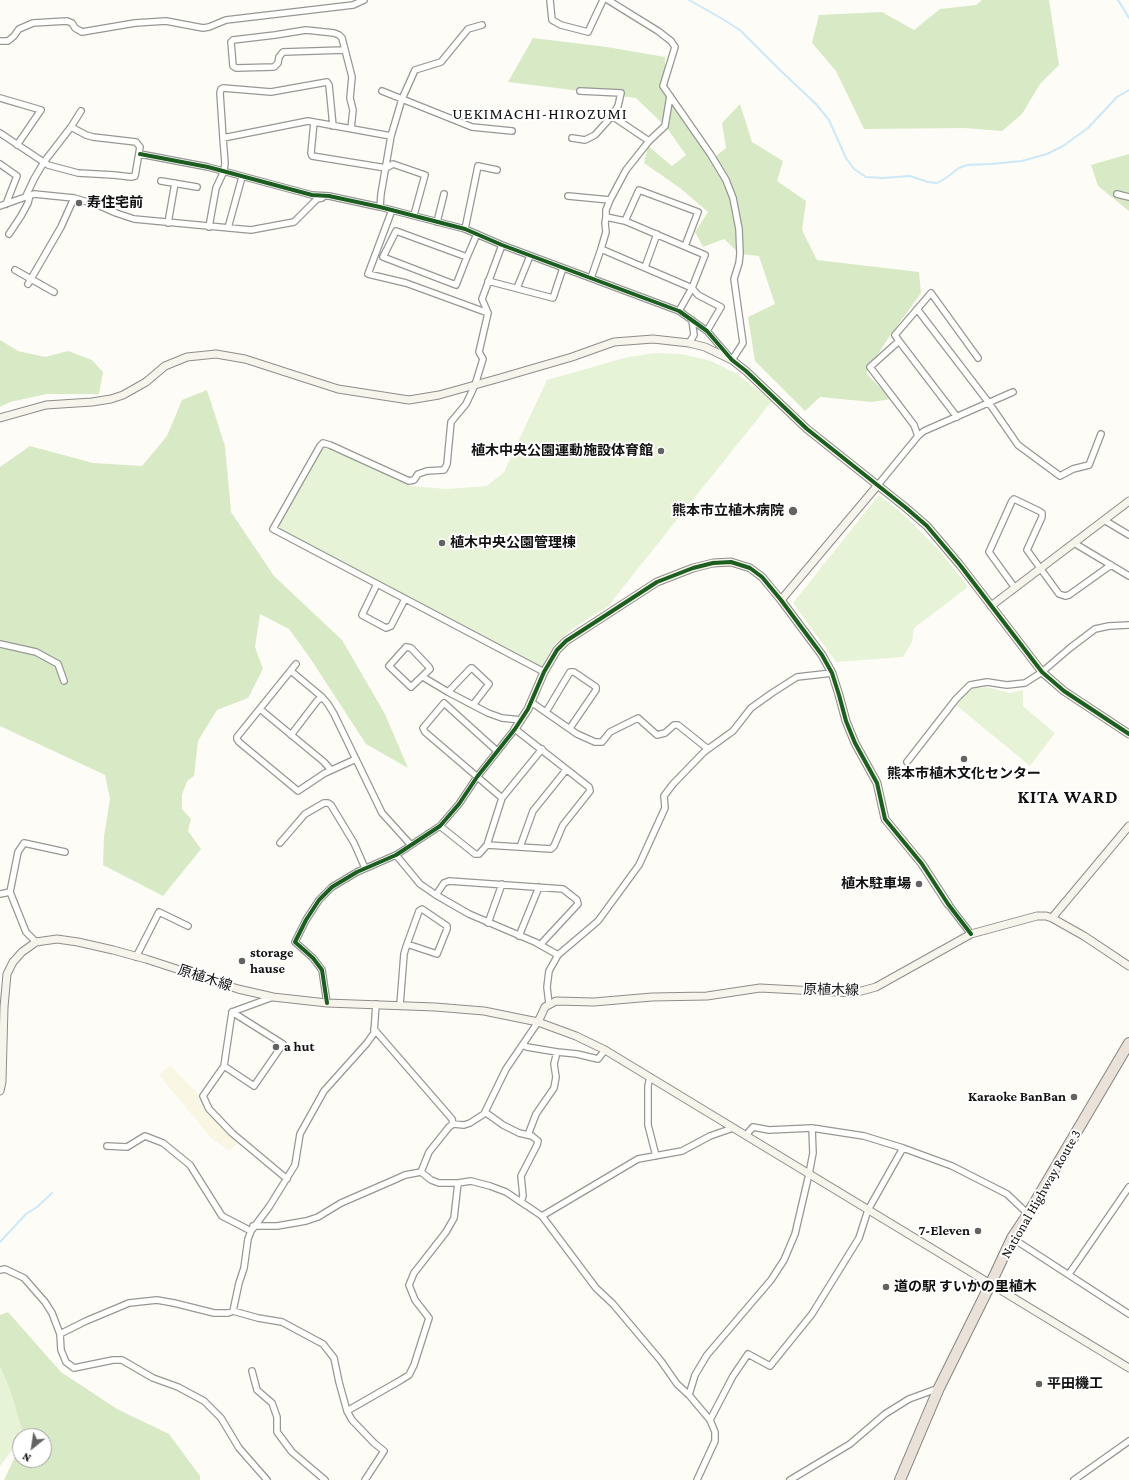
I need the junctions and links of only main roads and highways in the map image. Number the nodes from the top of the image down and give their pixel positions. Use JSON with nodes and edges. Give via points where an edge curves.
{"nodes":[{"id":1,"x":1129,"y":1043,"type":"edge"},
{"id":2,"x":900,"y":1480,"type":"edge"}],
"edges":[{"from":1,"to":2,"type":"highway","name":"National Highway Route 3","via":[[1012,1238],[939,1388]]}]}
